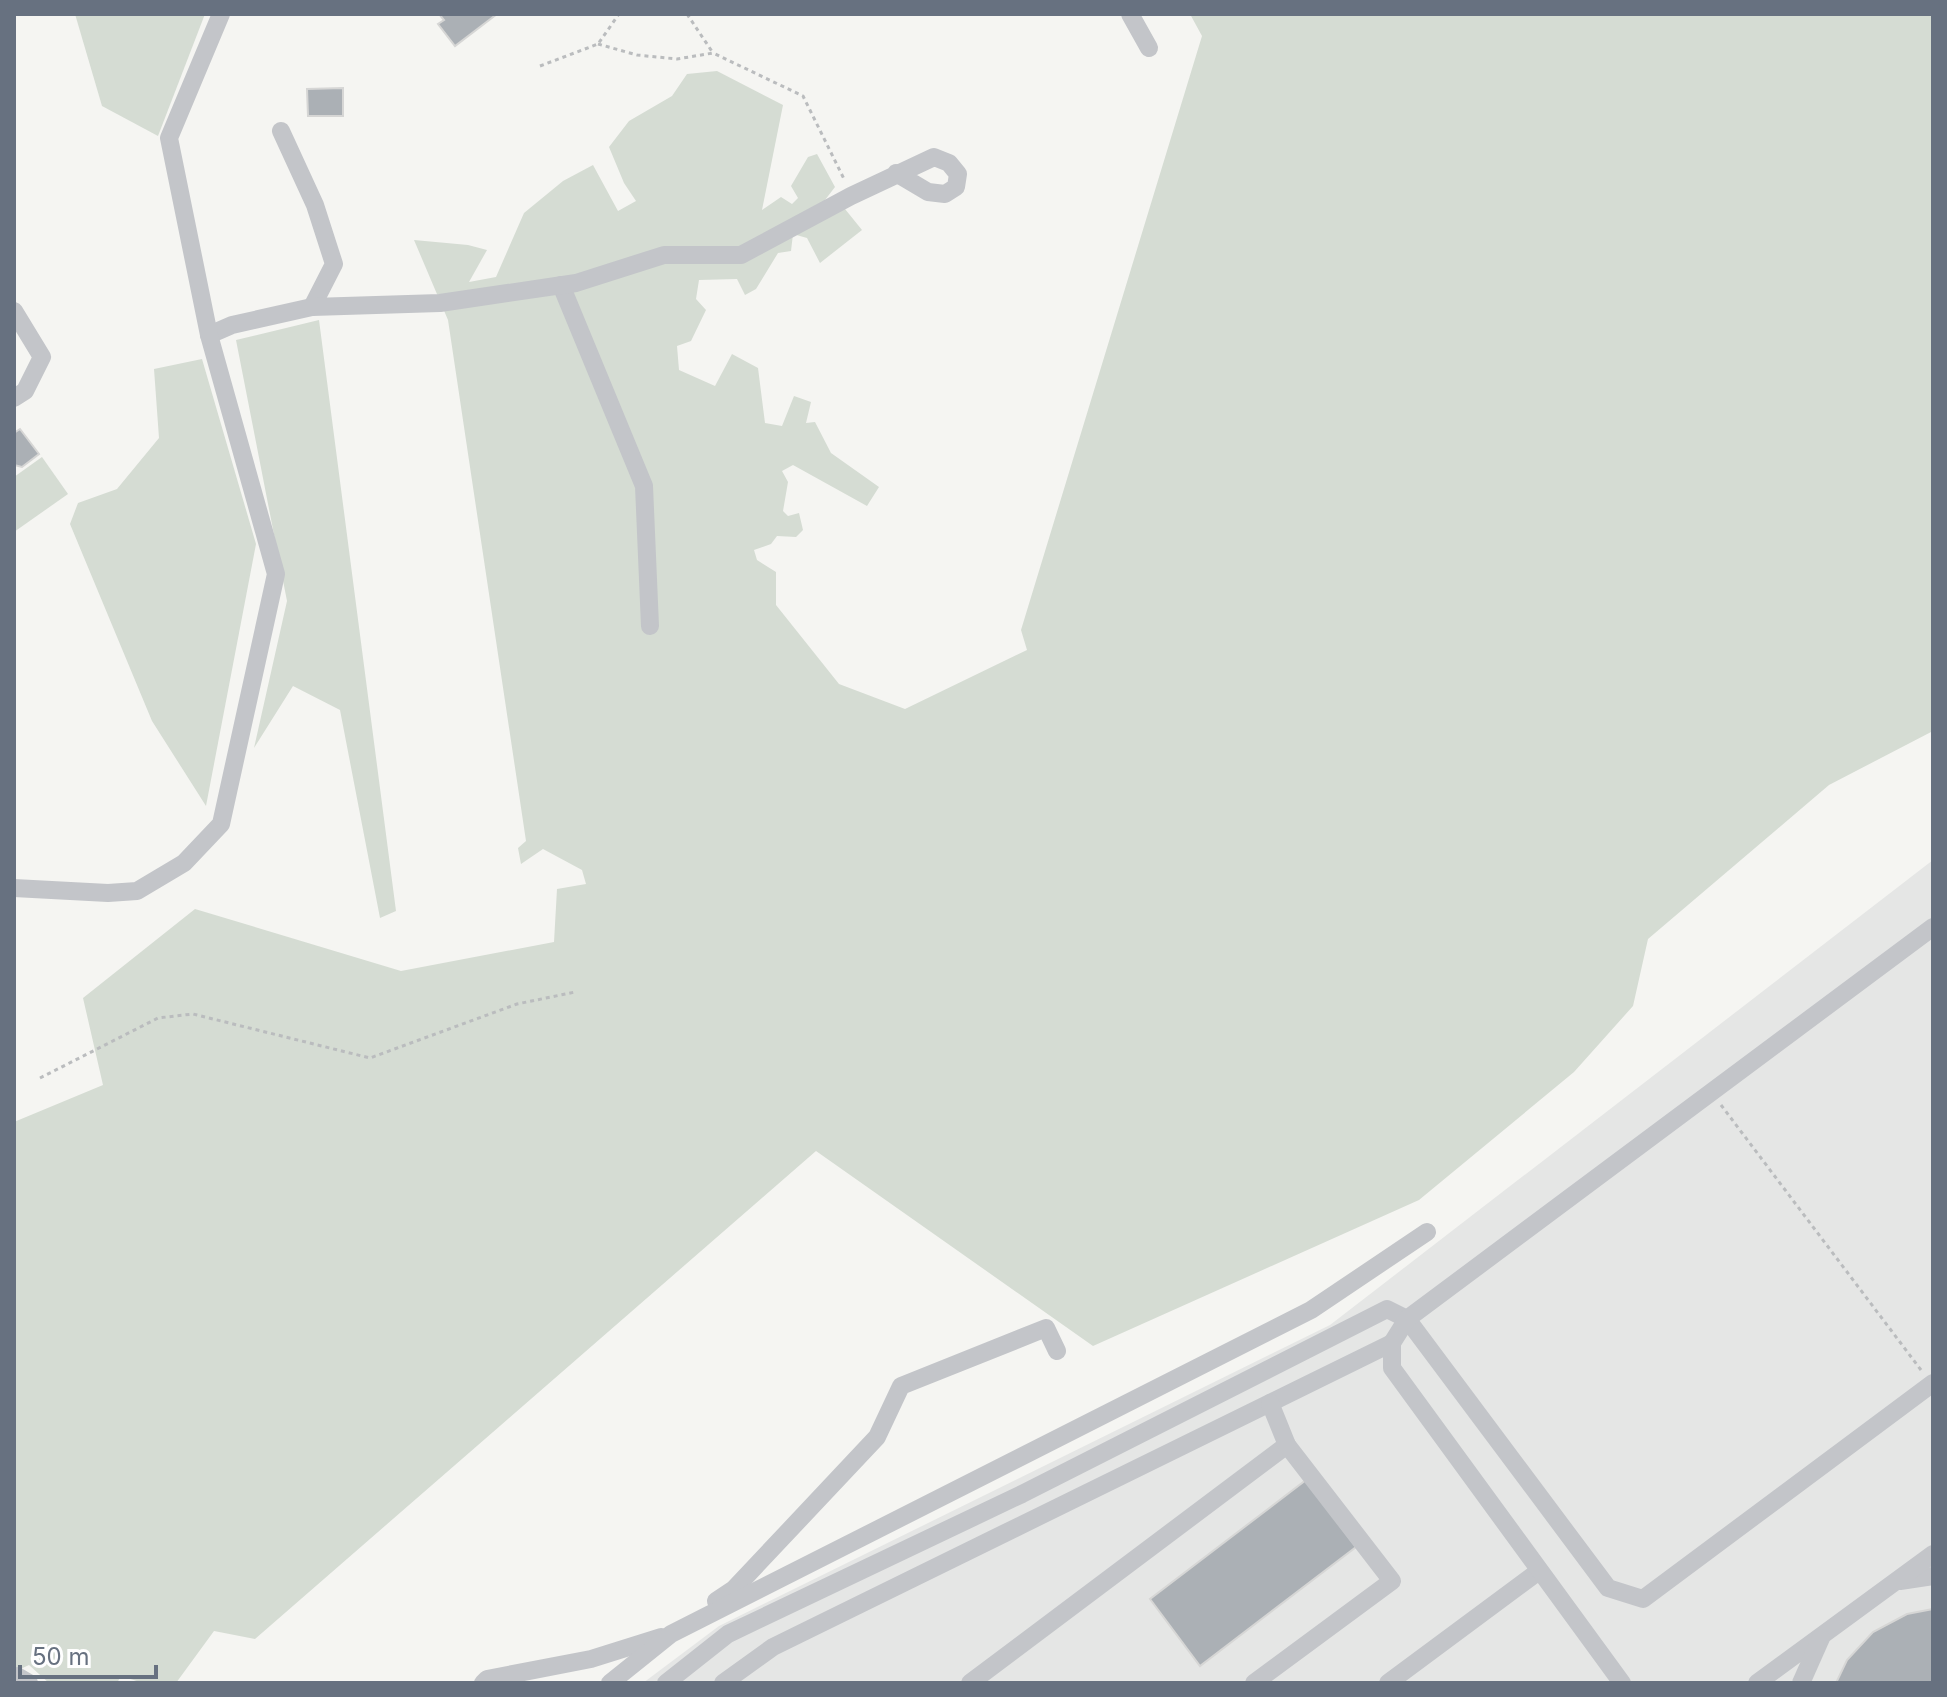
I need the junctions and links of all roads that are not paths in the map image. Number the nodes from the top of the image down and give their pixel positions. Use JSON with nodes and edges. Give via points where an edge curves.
{"nodes":[{"id":1,"x":221,"y":14,"type":"edge"},
{"id":2,"x":1130,"y":14,"type":"edge"},
{"id":3,"x":1149,"y":48,"type":"dead end"},
{"id":4,"x":281,"y":131,"type":"dead end"},
{"id":5,"x":896,"y":173,"type":"dead end"},
{"id":6,"x":561,"y":285,"type":"junction"},
{"id":7,"x":312,"y":307,"type":"junction"},
{"id":8,"x":14,"y":311,"type":"edge"},
{"id":9,"x":209,"y":335,"type":"junction"},
{"id":10,"x":14,"y":398,"type":"edge"},
{"id":11,"x":650,"y":626,"type":"dead end"},
{"id":12,"x":14,"y":888,"type":"edge"},
{"id":13,"x":1933,"y":927,"type":"edge"},
{"id":14,"x":1427,"y":1232,"type":"dead end"},
{"id":15,"x":1407,"y":1319,"type":"junction"},
{"id":16,"x":1392,"y":1343,"type":"junction"},
{"id":17,"x":1057,"y":1351,"type":"dead end"},
{"id":18,"x":1932,"y":1383,"type":"edge"},
{"id":19,"x":1270,"y":1403,"type":"junction"},
{"id":20,"x":1287,"y":1445,"type":"junction"},
{"id":21,"x":1933,"y":1554,"type":"edge"},
{"id":22,"x":1539,"y":1571,"type":"junction"},
{"id":23,"x":1933,"y":1576,"type":"edge"},
{"id":24,"x":1898,"y":1581,"type":"junction"},
{"id":25,"x":671,"y":1634,"type":"junction"},
{"id":26,"x":1822,"y":1636,"type":"junction"},
{"id":27,"x":14,"y":1677,"type":"edge"},
{"id":28,"x":1399,"y":1680,"type":"edge"},
{"id":29,"x":29,"y":1683,"type":"edge"},
{"id":30,"x":483,"y":1683,"type":"edge"},
{"id":31,"x":610,"y":1683,"type":"edge"},
{"id":32,"x":666,"y":1683,"type":"edge"},
{"id":33,"x":723,"y":1683,"type":"edge"},
{"id":34,"x":970,"y":1683,"type":"edge"},
{"id":35,"x":1254,"y":1683,"type":"edge"},
{"id":36,"x":1622,"y":1683,"type":"edge"},
{"id":37,"x":1757,"y":1683,"type":"edge"},
{"id":38,"x":1801,"y":1683,"type":"edge"}],
"edges":[{"from":1,"to":9,"type":"street","via":[[169,138]]},
{"from":2,"to":3,"type":"street"},
{"from":4,"to":7,"type":"street","via":[[315,205],[334,264]]},
{"from":5,"to":6,"type":"street","via":[[741,255],[664,255]]},
{"from":6,"to":7,"type":"street","via":[[440,303]]},
{"from":6,"to":11,"type":"street","via":[[644,486]]},
{"from":7,"to":9,"type":"street"},
{"from":8,"to":10,"type":"street","via":[[42,357],[25,391]]},
{"from":9,"to":12,"type":"street","via":[[276,574],[221,824],[184,863],[137,891]]},
{"from":13,"to":15,"type":"street"},
{"from":14,"to":25,"type":"street","via":[[1311,1310]]},
{"from":15,"to":16,"type":"street"},
{"from":15,"to":18,"type":"street","via":[[1608,1588],[1643,1599]]},
{"from":15,"to":32,"type":"street","via":[[1387,1309],[1022,1494],[728,1634]]},
{"from":16,"to":19,"type":"street"},
{"from":16,"to":22,"type":"street","via":[[1392,1368]]},
{"from":17,"to":25,"type":"street","via":[[1046,1328],[901,1386],[877,1437],[834,1485],[734,1589]]},
{"from":19,"to":20,"type":"street"},
{"from":19,"to":33,"type":"street","via":[[773,1647]]},
{"from":20,"to":34,"type":"street"},
{"from":20,"to":35,"type":"street","via":[[1392,1581]]},
{"from":21,"to":24,"type":"street"},
{"from":22,"to":28,"type":"street"},
{"from":22,"to":36,"type":"street"},
{"from":23,"to":24,"type":"street"},
{"from":24,"to":26,"type":"street"},
{"from":25,"to":30,"type":"street","via":[[591,1659]]},
{"from":25,"to":31,"type":"street"},
{"from":26,"to":37,"type":"street"},
{"from":26,"to":38,"type":"street"},
{"from":27,"to":29,"type":"street"}]}
